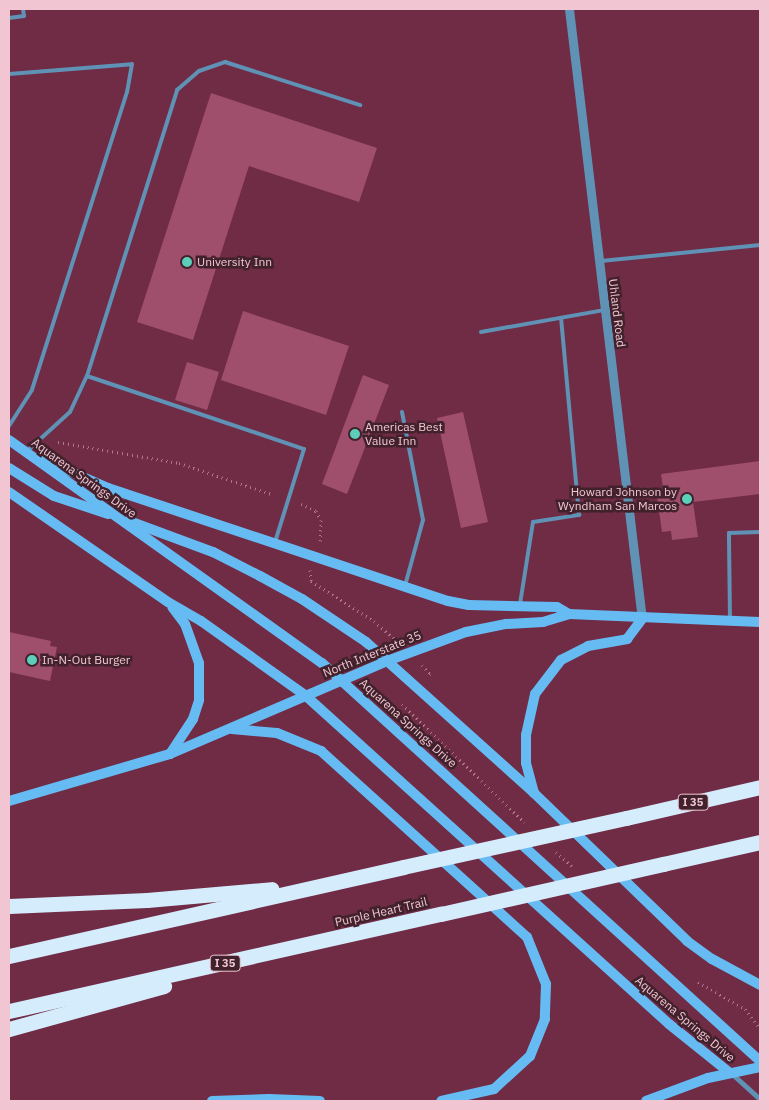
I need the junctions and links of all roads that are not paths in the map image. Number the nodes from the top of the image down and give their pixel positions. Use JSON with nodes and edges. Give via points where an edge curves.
{"nodes":[{"id":1,"x":23,"y":9,"type":"edge"},
{"id":2,"x":569,"y":9,"type":"edge"},
{"id":3,"x":9,"y":18,"type":"edge"},
{"id":4,"x":9,"y":74,"type":"edge"},
{"id":5,"x":360,"y":105,"type":"dead end"},
{"id":6,"x":760,"y":245,"type":"edge"},
{"id":7,"x":598,"y":261,"type":"junction"},
{"id":8,"x":605,"y":310,"type":"junction"},
{"id":9,"x":561,"y":318,"type":"junction"},
{"id":10,"x":481,"y":332,"type":"dead end"},
{"id":11,"x":87,"y":376,"type":"junction"},
{"id":12,"x":402,"y":412,"type":"dead end"},
{"id":13,"x":9,"y":426,"type":"edge"},
{"id":14,"x":9,"y":440,"type":"edge"},
{"id":15,"x":25,"y":452,"type":"junction"},
{"id":16,"x":9,"y":468,"type":"edge"},
{"id":17,"x":9,"y":492,"type":"edge"},
{"id":18,"x":115,"y":516,"type":"junction"},
{"id":19,"x":760,"y":532,"type":"edge"},
{"id":20,"x":275,"y":542,"type":"junction"},
{"id":21,"x":405,"y":586,"type":"junction"},
{"id":22,"x":168,"y":602,"type":"junction"},
{"id":23,"x":520,"y":606,"type":"junction"},
{"id":24,"x":569,"y":614,"type":"junction"},
{"id":25,"x":642,"y":619,"type":"junction"},
{"id":26,"x":760,"y":622,"type":"edge"},
{"id":27,"x":730,"y":623,"type":"junction"},
{"id":28,"x":386,"y":660,"type":"junction"},
{"id":29,"x":342,"y":680,"type":"junction"},
{"id":30,"x":306,"y":696,"type":"junction"},
{"id":31,"x":231,"y":729,"type":"junction"},
{"id":32,"x":170,"y":754,"type":"junction"},
{"id":33,"x":760,"y":787,"type":"edge"},
{"id":34,"x":534,"y":793,"type":"junction"},
{"id":35,"x":9,"y":800,"type":"edge"},
{"id":36,"x":760,"y":842,"type":"edge"},
{"id":37,"x":331,"y":884,"type":"junction"},
{"id":38,"x":9,"y":906,"type":"edge"},
{"id":39,"x":371,"y":930,"type":"junction"},
{"id":40,"x":9,"y":956,"type":"edge"},
{"id":41,"x":760,"y":984,"type":"edge"},
{"id":42,"x":9,"y":1012,"type":"edge"},
{"id":43,"x":9,"y":1029,"type":"edge"},
{"id":44,"x":760,"y":1061,"type":"edge"},
{"id":45,"x":760,"y":1067,"type":"edge"},
{"id":46,"x":730,"y":1073,"type":"junction"},
{"id":47,"x":760,"y":1099,"type":"edge"},
{"id":48,"x":270,"y":1100,"type":"edge"},
{"id":49,"x":212,"y":1101,"type":"edge"},
{"id":50,"x":320,"y":1101,"type":"edge"},
{"id":51,"x":441,"y":1101,"type":"edge"},
{"id":52,"x":646,"y":1101,"type":"edge"}],
"edges":[{"from":1,"to":3,"type":"lane","via":[[24,16]]},
{"from":2,"to":7,"type":"street","name":"Uhland Road"},
{"from":4,"to":13,"type":"lane","via":[[132,64],[127,92],[32,390]]},
{"from":5,"to":11,"type":"lane","via":[[225,62],[199,71],[177,90]]},
{"from":6,"to":7,"type":"lane"},
{"from":7,"to":8,"type":"street","name":"Uhland Road"},
{"from":8,"to":9,"type":"lane"},
{"from":8,"to":25,"type":"street","name":"Uhland Road"},
{"from":9,"to":10,"type":"lane"},
{"from":9,"to":23,"type":"lane","via":[[579,516],[533,522]]},
{"from":11,"to":15,"type":"lane","via":[[70,412]]},
{"from":11,"to":20,"type":"lane","via":[[304,449]]},
{"from":12,"to":21,"type":"lane","via":[[423,520]]},
{"from":14,"to":15,"type":"main road","name":"Aquarena Springs Drive"},
{"from":15,"to":18,"type":"main road","name":"Aquarena Springs Drive"},
{"from":15,"to":20,"type":"main road","via":[[108,488]]},
{"from":16,"to":18,"type":"main road","via":[[54,496],[81,508]]},
{"from":17,"to":22,"type":"main road","name":"Aquarena Springs Drive"},
{"from":18,"to":28,"type":"main road","via":[[213,552],[260,576],[302,599]]},
{"from":18,"to":29,"type":"main road","name":"Aquarena Springs Drive"},
{"from":19,"to":27,"type":"lane","via":[[729,533]]},
{"from":20,"to":21,"type":"main road"},
{"from":21,"to":23,"type":"main road","via":[[469,605]]},
{"from":22,"to":30,"type":"main road","name":"Aquarena Springs Drive","via":[[200,620]]},
{"from":22,"to":32,"type":"main road","via":[[185,624],[198,663],[199,700],[193,719]]},
{"from":23,"to":24,"type":"main road","via":[[557,607]]},
{"from":24,"to":25,"type":"main road","name":"North Interstate 35"},
{"from":24,"to":28,"type":"main road","name":"North Interstate 35","via":[[543,622],[506,624],[466,632]]},
{"from":25,"to":27,"type":"main road","name":"North Interstate 35"},
{"from":25,"to":34,"type":"main road","via":[[628,639],[588,646],[561,660],[535,694],[528,714],[526,763]]},
{"from":26,"to":27,"type":"main road","name":"North Interstate 35"},
{"from":28,"to":29,"type":"main road","name":"North Interstate 35"},
{"from":28,"to":34,"type":"main road"},
{"from":29,"to":30,"type":"main road","name":"North Interstate 35"},
{"from":29,"to":44,"type":"main road","name":"Aquarena Springs Drive"},
{"from":30,"to":31,"type":"main road","name":"North Interstate 35"},
{"from":30,"to":46,"type":"main road","name":"Aquarena Springs Drive","via":[[669,1024]]},
{"from":31,"to":32,"type":"main road","name":"North Interstate 35"},
{"from":31,"to":51,"type":"main road","via":[[277,733],[320,751],[527,937],[546,984],[545,1019],[530,1056],[494,1089]]},
{"from":32,"to":35,"type":"main road","name":"North Interstate 35"},
{"from":33,"to":37,"type":"highway","number":"I 35","bridge":true},
{"from":34,"to":41,"type":"main road","via":[[687,941],[712,959]]},
{"from":36,"to":39,"type":"highway","name":"Purple Heart Trail","number":"I 35","bridge":true},
{"from":37,"to":38,"type":"highway","via":[[147,900]]},
{"from":37,"to":40,"type":"highway","number":"I 35"},
{"from":39,"to":42,"type":"highway","name":"Purple Heart Trail","number":"I 35"},
{"from":39,"to":43,"type":"highway"},
{"from":45,"to":46,"type":"main road"},
{"from":46,"to":47,"type":"street","name":"Aquarena Springs Drive"},
{"from":46,"to":52,"type":"main road"},
{"from":48,"to":49,"type":"main road"},
{"from":48,"to":50,"type":"main road"}]}
